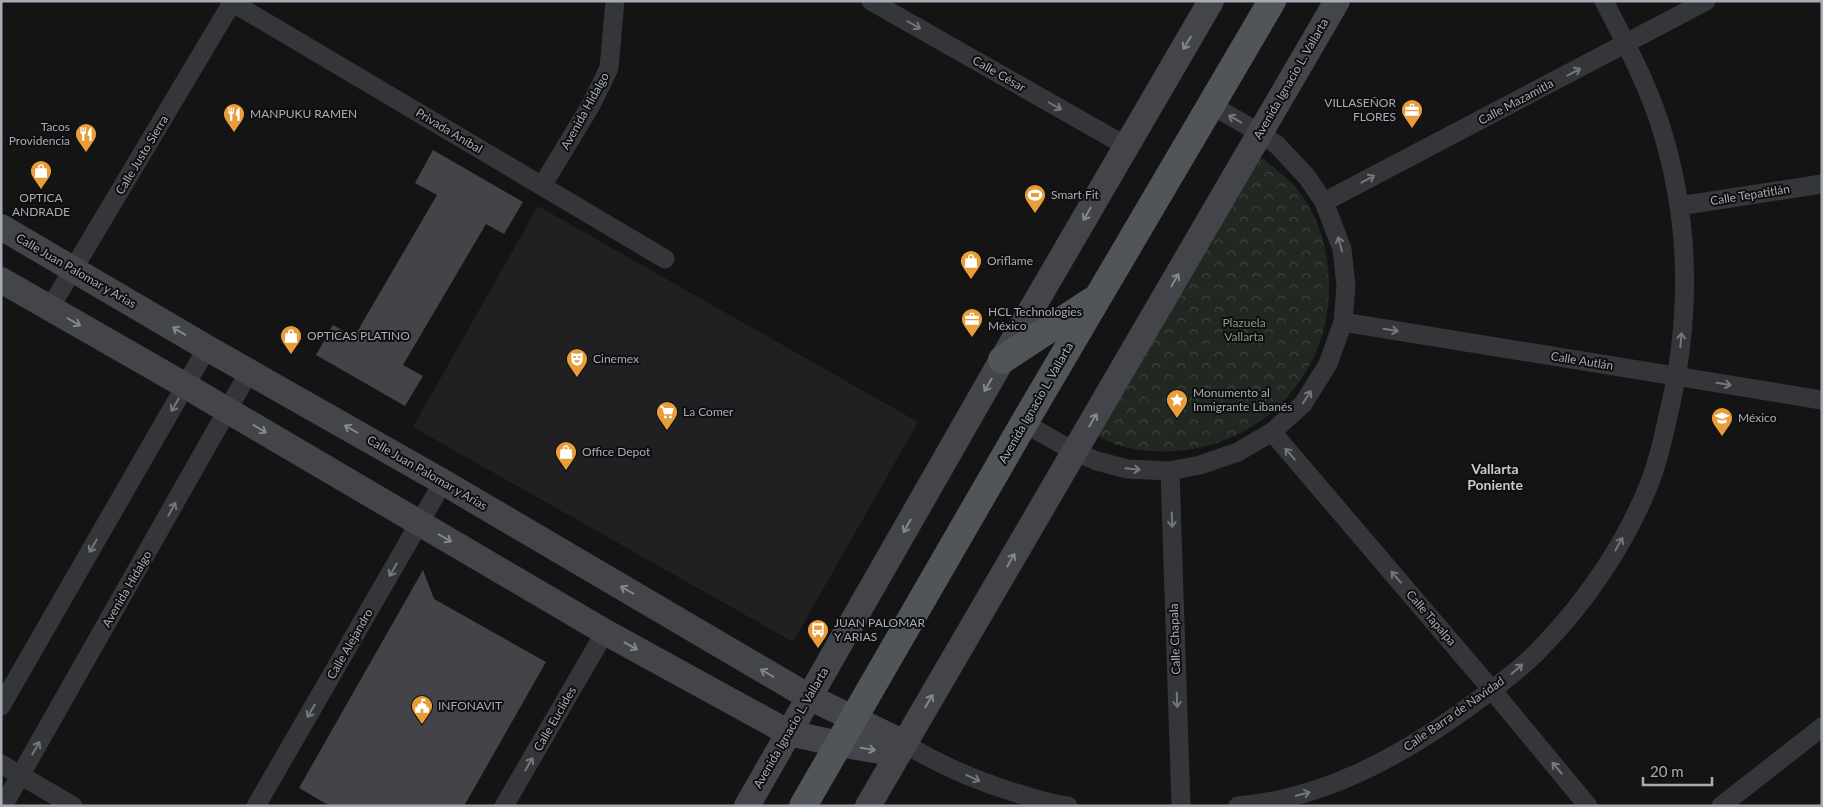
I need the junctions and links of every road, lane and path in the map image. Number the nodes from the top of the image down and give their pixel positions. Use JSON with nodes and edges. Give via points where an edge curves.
{"nodes":[{"id":1,"x":615,"y":1,"type":"edge"},
{"id":2,"x":871,"y":1,"type":"edge"},
{"id":3,"x":1211,"y":1,"type":"edge"},
{"id":4,"x":1272,"y":1,"type":"edge"},
{"id":5,"x":1336,"y":1,"type":"edge"},
{"id":6,"x":1604,"y":1,"type":"edge"},
{"id":7,"x":1706,"y":1,"type":"edge"},
{"id":8,"x":232,"y":2,"type":"edge"},
{"id":9,"x":1626,"y":44,"type":"junction"},
{"id":10,"x":1210,"y":105,"type":"junction"},
{"id":11,"x":1260,"y":132,"type":"junction"},
{"id":12,"x":1126,"y":146,"type":"junction"},
{"id":13,"x":1822,"y":184,"type":"edge"},
{"id":14,"x":542,"y":186,"type":"junction"},
{"id":15,"x":1324,"y":202,"type":"junction"},
{"id":16,"x":1679,"y":206,"type":"junction"},
{"id":17,"x":1,"y":227,"type":"edge"},
{"id":18,"x":665,"y":259,"type":"dead end"},
{"id":19,"x":73,"y":268,"type":"junction"},
{"id":20,"x":1,"y":280,"type":"edge"},
{"id":21,"x":1098,"y":297,"type":"junction"},
{"id":22,"x":50,"y":308,"type":"junction"},
{"id":23,"x":1343,"y":322,"type":"junction"},
{"id":24,"x":207,"y":348,"type":"junction"},
{"id":25,"x":1002,"y":360,"type":"junction"},
{"id":26,"x":249,"y":372,"type":"junction"},
{"id":27,"x":1678,"y":376,"type":"junction"},
{"id":28,"x":186,"y":386,"type":"junction"},
{"id":29,"x":1822,"y":400,"type":"edge"},
{"id":30,"x":227,"y":410,"type":"junction"},
{"id":31,"x":1024,"y":424,"type":"junction"},
{"id":32,"x":1272,"y":432,"type":"junction"},
{"id":33,"x":1074,"y":452,"type":"junction"},
{"id":34,"x":1170,"y":472,"type":"junction"},
{"id":35,"x":443,"y":482,"type":"junction"},
{"id":36,"x":420,"y":523,"type":"junction"},
{"id":37,"x":605,"y":632,"type":"junction"},
{"id":38,"x":1492,"y":690,"type":"junction"},
{"id":39,"x":809,"y":697,"type":"junction"},
{"id":40,"x":1,"y":706,"type":"edge"},
{"id":41,"x":854,"y":718,"type":"junction"},
{"id":42,"x":1822,"y":727,"type":"edge"},
{"id":43,"x":789,"y":733,"type":"junction"},
{"id":44,"x":838,"y":744,"type":"junction"},
{"id":45,"x":901,"y":748,"type":"junction"},
{"id":46,"x":1,"y":764,"type":"edge"},
{"id":47,"x":21,"y":776,"type":"junction"},
{"id":48,"x":4,"y":806,"type":"edge"},
{"id":49,"x":73,"y":806,"type":"edge"},
{"id":50,"x":256,"y":806,"type":"edge"},
{"id":51,"x":504,"y":806,"type":"edge"},
{"id":52,"x":747,"y":806,"type":"edge"},
{"id":53,"x":803,"y":806,"type":"edge"},
{"id":54,"x":868,"y":806,"type":"edge"},
{"id":55,"x":1068,"y":806,"type":"edge"},
{"id":56,"x":1181,"y":806,"type":"edge"},
{"id":57,"x":1238,"y":806,"type":"edge"},
{"id":58,"x":1588,"y":806,"type":"edge"},
{"id":59,"x":1721,"y":806,"type":"edge"}],
"edges":[{"from":1,"to":14,"type":"street","name":"Avenida Hidalgo","via":[[609,68]]},
{"from":2,"to":12,"type":"street","name":"Calle César","one_way":true},
{"from":3,"to":12,"type":"street","name":"Avenida Ignacio L. Vallarta","one_way":true},
{"from":4,"to":10,"type":"main road","name":"Avenida Ignacio L. Vallarta"},
{"from":5,"to":11,"type":"street","name":"Avenida Ignacio L. Vallarta"},
{"from":6,"to":9,"type":"street","name":"Calle Barra de Navidad"},
{"from":7,"to":9,"type":"street","name":"Calle Mazamitla"},
{"from":8,"to":14,"type":"street","name":"Privada Aníbal"},
{"from":8,"to":19,"type":"street","name":"Calle Justo Sierra"},
{"from":15,"to":9,"type":"street","name":"Calle Mazamitla","one_way":true},
{"from":9,"to":16,"type":"street","name":"Calle Barra de Navidad","via":[[1659,121]]},
{"from":11,"to":10,"type":"street","one_way":true},
{"from":10,"to":21,"type":"main road","name":"Avenida Ignacio L. Vallarta"},
{"from":11,"to":15,"type":"street","via":[[1291,159]]},
{"from":33,"to":11,"type":"street","name":"Avenida Ignacio L. Vallarta","one_way":true},
{"from":12,"to":25,"type":"street","name":"Avenida Ignacio L. Vallarta","one_way":true},
{"from":13,"to":16,"type":"street","name":"Calle Tepatitlán"},
{"from":14,"to":18,"type":"street","name":"Privada Aníbal"},
{"from":23,"to":15,"type":"street","one_way":true,"via":[[1346,286],[1342,249]]},
{"from":27,"to":16,"type":"street","name":"Calle Barra de Navidad","one_way":true,"via":[[1686,258]]},
{"from":17,"to":19,"type":"street","name":"Calle Juan Palomar y Arias"},
{"from":19,"to":22,"type":"street","name":"Calle Justo Sierra"},
{"from":24,"to":19,"type":"street","name":"Calle Juan Palomar y Arias","one_way":true},
{"from":20,"to":22,"type":"street"},
{"from":21,"to":25,"type":"main road"},
{"from":21,"to":31,"type":"main road","name":"Avenida Ignacio L. Vallarta"},
{"from":22,"to":28,"type":"street","one_way":true},
{"from":23,"to":27,"type":"street","name":"Calle Autlán","one_way":true},
{"from":32,"to":23,"type":"street","one_way":true,"via":[[1303,404],[1328,364]]},
{"from":24,"to":26,"type":"street","name":"Calle Juan Palomar y Arias"},
{"from":24,"to":28,"type":"street"},
{"from":25,"to":39,"type":"street","name":"Avenida Ignacio L. Vallarta","one_way":true},
{"from":26,"to":30,"type":"street","name":"Avenida Hidalgo"},
{"from":35,"to":26,"type":"street","name":"Calle Juan Palomar y Arias","one_way":true},
{"from":27,"to":29,"type":"street","name":"Calle Autlán","one_way":true},
{"from":38,"to":27,"type":"street","name":"Calle Barra de Navidad","one_way":true,"via":[[1540,649],[1580,602],[1618,546],[1648,487]]},
{"from":28,"to":30,"type":"street"},
{"from":28,"to":40,"type":"street","one_way":true},
{"from":30,"to":36,"type":"street","one_way":true},
{"from":47,"to":30,"type":"street","name":"Avenida Hidalgo","one_way":true},
{"from":31,"to":33,"type":"street"},
{"from":31,"to":41,"type":"main road","name":"Avenida Ignacio L. Vallarta"},
{"from":32,"to":34,"type":"street","via":[[1238,452]]},
{"from":38,"to":32,"type":"street","name":"Calle Tapalpa","one_way":true},
{"from":33,"to":34,"type":"street","one_way":true,"via":[[1127,469]]},
{"from":45,"to":33,"type":"street","name":"Avenida Ignacio L. Vallarta","one_way":true},
{"from":34,"to":56,"type":"street","name":"Calle Chapala","one_way":true},
{"from":35,"to":36,"type":"street","name":"Calle Alejandro"},
{"from":39,"to":35,"type":"street","name":"Calle Juan Palomar y Arias","one_way":true},
{"from":36,"to":37,"type":"street","one_way":true},
{"from":36,"to":50,"type":"street","name":"Calle Alejandro","one_way":true},
{"from":37,"to":43,"type":"street","one_way":true},
{"from":51,"to":37,"type":"street","name":"Calle Euclides","one_way":true},
{"from":57,"to":38,"type":"street","name":"Calle Barra de Navidad","one_way":true,"via":[[1305,794],[1350,777],[1405,749]]},
{"from":58,"to":38,"type":"street","name":"Calle Tapalpa","one_way":true},
{"from":39,"to":41,"type":"street","name":"Calle Juan Palomar y Arias"},
{"from":39,"to":43,"type":"street","name":"Avenida Ignacio L. Vallarta"},
{"from":41,"to":44,"type":"main road","name":"Avenida Ignacio L. Vallarta"},
{"from":41,"to":45,"type":"street","name":"Calle Juan Palomar y Arias"},
{"from":42,"to":59,"type":"street"},
{"from":43,"to":44,"type":"street"},
{"from":43,"to":52,"type":"street","name":"Avenida Ignacio L. Vallarta"},
{"from":44,"to":45,"type":"street","one_way":true},
{"from":44,"to":53,"type":"main road","name":"Avenida Ignacio L. Vallarta"},
{"from":45,"to":54,"type":"street","name":"Avenida Ignacio L. Vallarta"},
{"from":45,"to":55,"type":"street","one_way":true,"via":[[982,782]]},
{"from":46,"to":47,"type":"street"},
{"from":47,"to":48,"type":"street","name":"Avenida Hidalgo"},
{"from":47,"to":49,"type":"street"}]}
